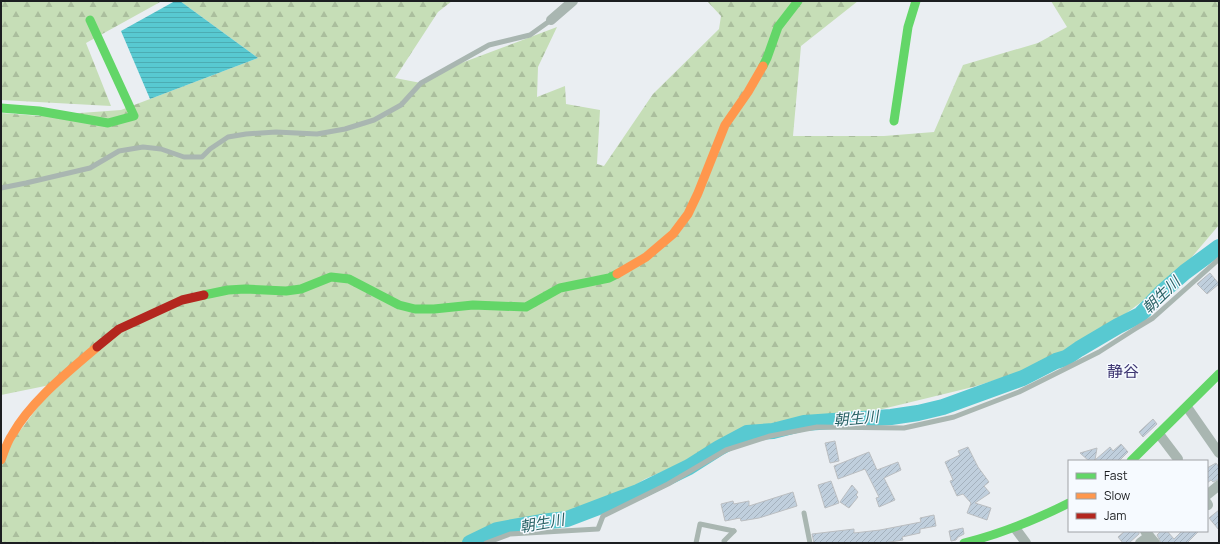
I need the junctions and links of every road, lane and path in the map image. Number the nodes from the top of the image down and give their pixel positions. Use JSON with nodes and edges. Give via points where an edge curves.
{"nodes":[{"id":1,"x":573,"y":1,"type":"edge"},
{"id":2,"x":798,"y":1,"type":"edge"},
{"id":3,"x":916,"y":1,"type":"edge"},
{"id":4,"x":90,"y":20,"type":"dead end"},
{"id":5,"x":551,"y":20,"type":"joint"},
{"id":6,"x":1,"y":108,"type":"edge"},
{"id":7,"x":894,"y":121,"type":"dead end"},
{"id":8,"x":1,"y":188,"type":"edge"},
{"id":9,"x":1219,"y":259,"type":"edge"},
{"id":10,"x":1219,"y":374,"type":"edge"},
{"id":11,"x":1187,"y":407,"type":"junction"},
{"id":12,"x":1159,"y":434,"type":"junction"},
{"id":13,"x":1219,"y":453,"type":"edge"},
{"id":14,"x":1178,"y":459,"type":"dead end"},
{"id":15,"x":1,"y":460,"type":"edge"},
{"id":16,"x":1132,"y":460,"type":"edge"},
{"id":17,"x":1219,"y":484,"type":"edge"},
{"id":18,"x":1208,"y":500,"type":"edge"},
{"id":19,"x":1068,"y":504,"type":"edge"},
{"id":20,"x":804,"y":513,"type":"dead end"},
{"id":21,"x":1015,"y":528,"type":"junction"},
{"id":22,"x":1150,"y":537,"type":"edge"},
{"id":23,"x":983,"y":541,"type":"edge"},
{"id":24,"x":486,"y":543,"type":"edge"},
{"id":25,"x":696,"y":543,"type":"edge"},
{"id":26,"x":725,"y":543,"type":"edge"},
{"id":27,"x":810,"y":543,"type":"edge"},
{"id":28,"x":964,"y":543,"type":"edge"},
{"id":29,"x":1026,"y":543,"type":"edge"},
{"id":30,"x":1140,"y":543,"type":"edge"}],
"edges":[{"from":1,"to":5,"type":"street"},
{"from":2,"to":15,"type":"street","via":[[778,27],[767,58],[725,126],[688,214],[673,234],[646,257],[610,278],[560,288],[526,307],[473,305],[415,309],[399,305],[349,279],[331,277],[301,289],[228,290],[182,300],[119,329],[83,359],[45,394],[20,422]]},
{"from":3,"to":7,"type":"street","via":[[908,27]]},
{"from":4,"to":6,"type":"street","via":[[134,116],[108,123]]},
{"from":5,"to":8,"type":"lane","via":[[530,35],[489,45],[421,83],[401,105],[374,120],[345,129],[317,134],[276,132],[228,137],[202,157],[184,157],[161,149],[149,148],[119,151],[90,168]]},
{"from":9,"to":24,"type":"lane","via":[[1153,318],[1099,352],[1019,392],[954,417],[904,428],[817,427],[770,436],[726,450],[668,484],[603,516],[598,529],[510,534]]},
{"from":10,"to":11,"type":"street"},
{"from":11,"to":12,"type":"street"},
{"from":11,"to":13,"type":"street"},
{"from":12,"to":14,"type":"street"},
{"from":12,"to":16,"type":"street"},
{"from":17,"to":18,"type":"street"},
{"from":19,"to":21,"type":"street"},
{"from":20,"to":27,"type":"lane"},
{"from":21,"to":23,"type":"street"},
{"from":21,"to":29,"type":"street"},
{"from":22,"to":30,"type":"street"},
{"from":23,"to":28,"type":"street"},
{"from":25,"to":26,"type":"lane","via":[[700,524],[734,531]]}]}
